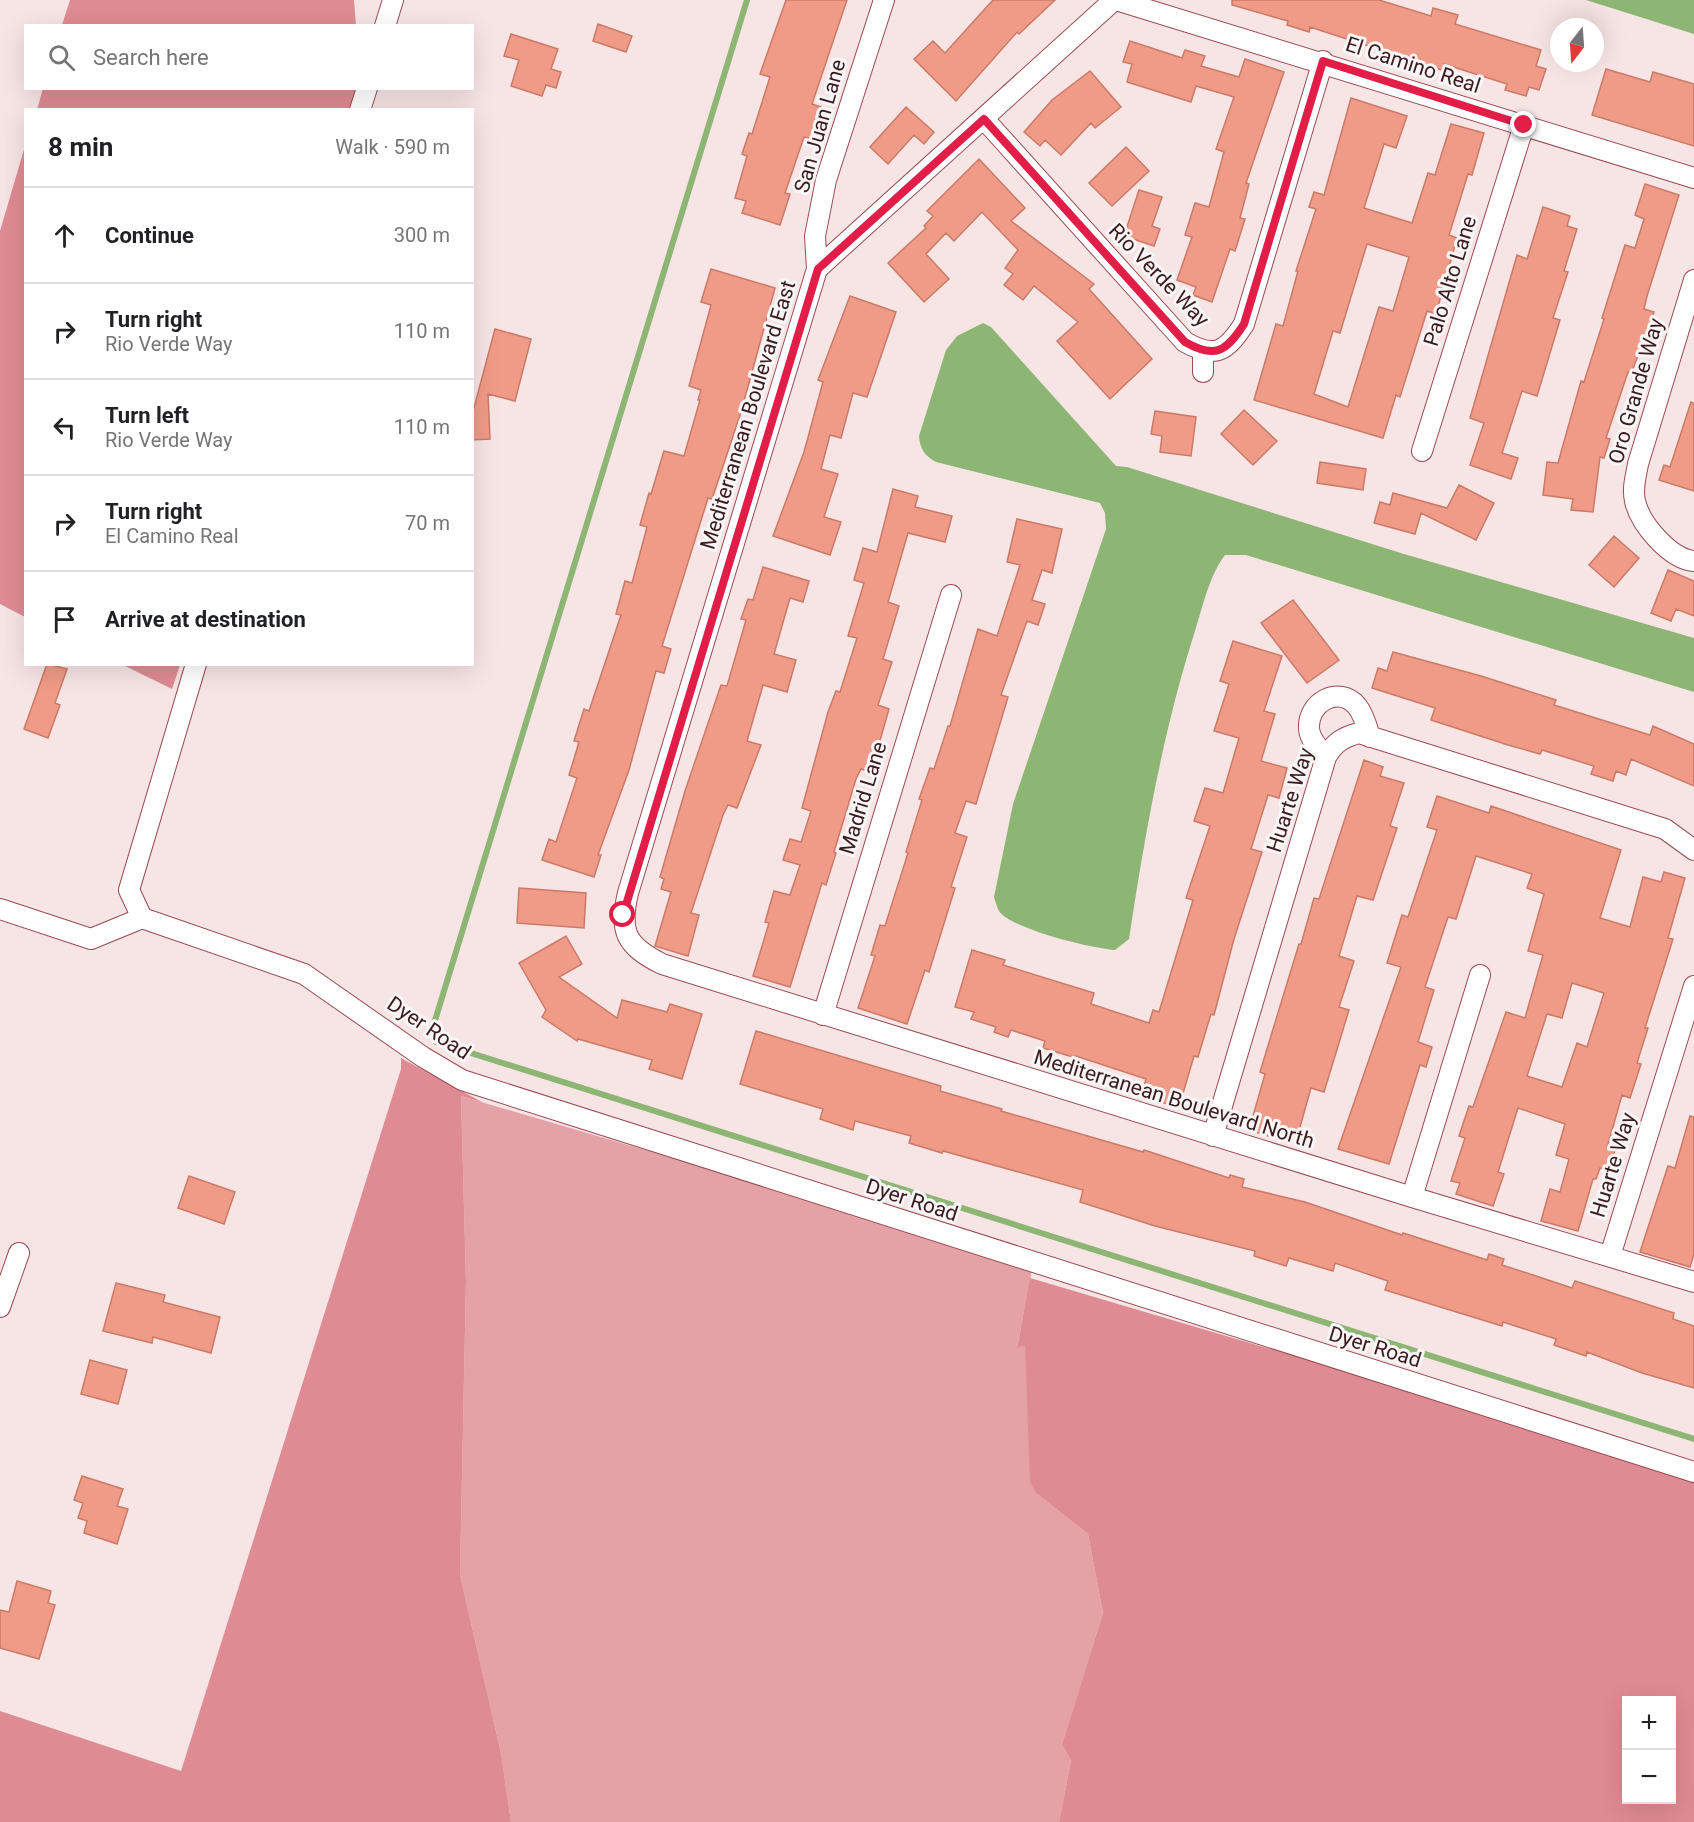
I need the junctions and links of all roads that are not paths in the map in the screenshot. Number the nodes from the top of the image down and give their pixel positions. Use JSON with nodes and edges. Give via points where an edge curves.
{"nodes":[{"id":1,"x":393,"y":0,"type":"edge"},
{"id":2,"x":884,"y":0,"type":"edge"},
{"id":3,"x":1115,"y":0,"type":"edge"},
{"id":4,"x":386,"y":24,"type":"edge"},
{"id":5,"x":1323,"y":61,"type":"junction"},
{"id":6,"x":366,"y":90,"type":"edge"},
{"id":7,"x":361,"y":108,"type":"edge"},
{"id":8,"x":984,"y":119,"type":"junction"},
{"id":9,"x":1524,"y":125,"type":"junction"},
{"id":10,"x":1694,"y":178,"type":"edge"},
{"id":11,"x":818,"y":269,"type":"junction"},
{"id":12,"x":1694,"y":280,"type":"edge"},
{"id":13,"x":1203,"y":352,"type":"junction"},
{"id":14,"x":1203,"y":372,"type":"dead end"},
{"id":15,"x":1422,"y":451,"type":"dead end"},
{"id":16,"x":1694,"y":561,"type":"edge"},
{"id":17,"x":951,"y":595,"type":"dead end"},
{"id":18,"x":195,"y":666,"type":"edge"},
{"id":19,"x":1370,"y":737,"type":"junction"},
{"id":20,"x":1326,"y":757,"type":"junction"},
{"id":21,"x":1694,"y":850,"type":"edge"},
{"id":22,"x":0,"y":909,"type":"edge"},
{"id":23,"x":142,"y":918,"type":"junction"},
{"id":24,"x":642,"y":954,"type":"joint"},
{"id":25,"x":1480,"y":975,"type":"dead end"},
{"id":26,"x":1694,"y":986,"type":"edge"},
{"id":27,"x":823,"y":1015,"type":"junction"},
{"id":28,"x":1212,"y":1136,"type":"junction"},
{"id":29,"x":1412,"y":1197,"type":"junction"},
{"id":30,"x":20,"y":1253,"type":"dead end"},
{"id":31,"x":1610,"y":1256,"type":"junction"},
{"id":32,"x":1694,"y":1282,"type":"edge"},
{"id":33,"x":0,"y":1307,"type":"edge"},
{"id":34,"x":1694,"y":1472,"type":"edge"}],
"edges":[{"from":1,"to":4,"type":"street"},
{"from":2,"to":11,"type":"street","name":"San Juan Lane","via":[[826,180],[815,236]]},
{"from":3,"to":5,"type":"street","name":"El Camino Real"},
{"from":3,"to":8,"type":"street","name":"Mediterranean Boulevard East"},
{"from":5,"to":9,"type":"street","name":"El Camino Real"},
{"from":5,"to":13,"type":"street","name":"Rio Verde Way","via":[[1244,324],[1231,343],[1219,351]]},
{"from":6,"to":7,"type":"street"},
{"from":8,"to":11,"type":"street","name":"Mediterranean Boulevard East"},
{"from":8,"to":13,"type":"street","name":"Rio Verde Way","via":[[1185,342]]},
{"from":9,"to":10,"type":"street","name":"El Camino Real"},
{"from":9,"to":15,"type":"street","name":"Palo Alto Lane"},
{"from":11,"to":24,"type":"street","name":"Mediterranean Boulevard East","via":[[628,893],[624,929]]},
{"from":12,"to":16,"type":"street","name":"Oro Grande Way","via":[[1634,484],[1635,501],[1643,521],[1663,545]]},
{"from":13,"to":14,"type":"street"},
{"from":17,"to":27,"type":"street","name":"Madrid Lane"},
{"from":18,"to":23,"type":"street","via":[[129,890]]},
{"from":19,"to":20,"type":"street","name":"Huarte Way","via":[[1359,733],[1347,736],[1333,745]]},
{"from":19,"to":20,"type":"street","via":[[1357,706],[1347,698],[1324,698],[1311,715],[1309,728]]},
{"from":19,"to":21,"type":"street","name":"Huarte Way","via":[[1665,830]]},
{"from":20,"to":28,"type":"street","name":"Huarte Way"},
{"from":22,"to":23,"type":"street","via":[[91,939]]},
{"from":23,"to":34,"type":"street","name":"Dyer Road","via":[[304,974],[462,1080]]},
{"from":24,"to":27,"type":"street","name":"Mediterranean Boulevard North","via":[[662,964]]},
{"from":25,"to":29,"type":"street"},
{"from":26,"to":31,"type":"street","name":"Huarte Way"},
{"from":27,"to":28,"type":"street","name":"Mediterranean Boulevard North"},
{"from":28,"to":29,"type":"street","name":"Mediterranean Boulevard North"},
{"from":29,"to":31,"type":"street","name":"Mediterranean Boulevard North"},
{"from":30,"to":33,"type":"street"},
{"from":31,"to":32,"type":"street","name":"Mediterranean Boulevard North"}]}
